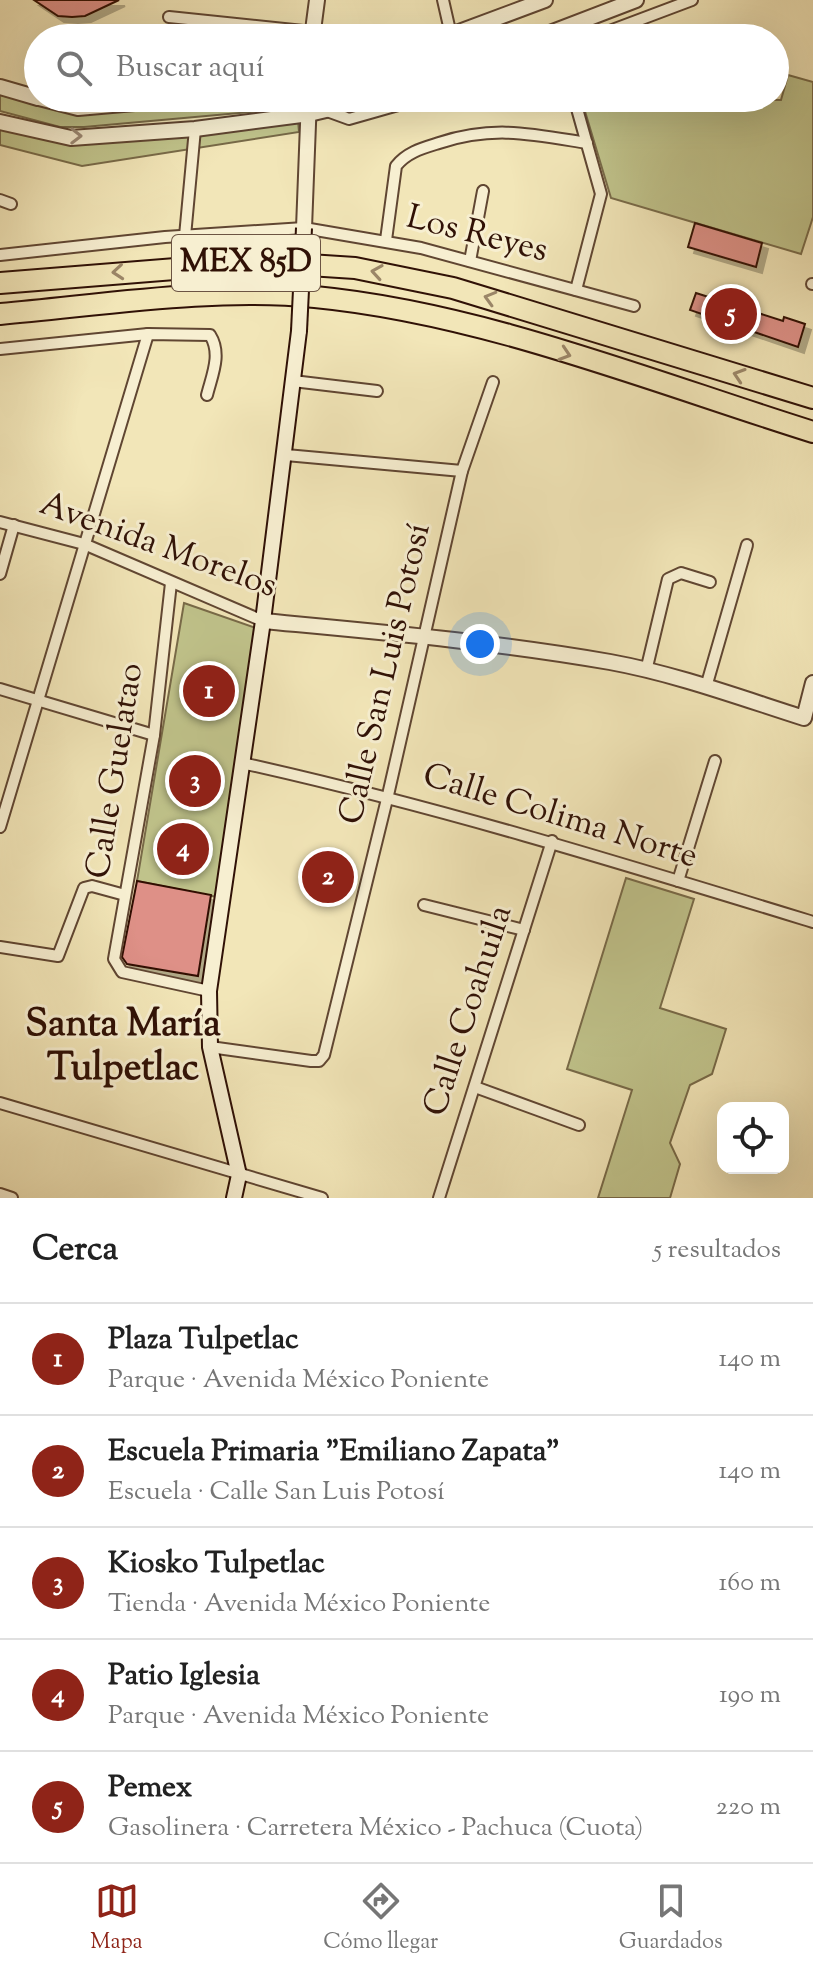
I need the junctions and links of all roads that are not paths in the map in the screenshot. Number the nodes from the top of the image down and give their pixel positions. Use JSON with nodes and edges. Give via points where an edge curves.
{"nodes":[{"id":1,"x":317,"y":0,"type":"edge"},
{"id":2,"x":443,"y":0,"type":"edge"},
{"id":3,"x":545,"y":0,"type":"edge"},
{"id":4,"x":636,"y":0,"type":"edge"},
{"id":5,"x":692,"y":0,"type":"edge"},
{"id":6,"x":169,"y":17,"type":"dead end"},
{"id":7,"x":225,"y":24,"type":"edge"},
{"id":8,"x":314,"y":24,"type":"edge"},
{"id":9,"x":446,"y":24,"type":"edge"},
{"id":10,"x":480,"y":24,"type":"edge"},
{"id":11,"x":573,"y":24,"type":"edge"},
{"id":12,"x":628,"y":24,"type":"edge"},
{"id":13,"x":0,"y":87,"type":"edge"},
{"id":14,"x":24,"y":94,"type":"edge"},
{"id":15,"x":318,"y":112,"type":"edge"},
{"id":16,"x":331,"y":112,"type":"edge"},
{"id":17,"x":374,"y":112,"type":"edge"},
{"id":18,"x":578,"y":112,"type":"edge"},
{"id":19,"x":309,"y":114,"type":"junction"},
{"id":20,"x":0,"y":122,"type":"edge"},
{"id":21,"x":195,"y":129,"type":"junction"},
{"id":22,"x":587,"y":143,"type":"junction"},
{"id":23,"x":483,"y":191,"type":"dead end"},
{"id":24,"x":0,"y":200,"type":"edge"},
{"id":25,"x":11,"y":204,"type":"dead end"},
{"id":26,"x":304,"y":228,"type":"junction"},
{"id":27,"x":185,"y":236,"type":"junction"},
{"id":28,"x":386,"y":240,"type":"junction"},
{"id":29,"x":0,"y":255,"type":"edge"},
{"id":30,"x":470,"y":261,"type":"junction"},
{"id":31,"x":0,"y":283,"type":"edge"},
{"id":32,"x":576,"y":290,"type":"junction"},
{"id":33,"x":634,"y":306,"type":"dead end"},
{"id":34,"x":0,"y":314,"type":"edge"},
{"id":35,"x":148,"y":334,"type":"junction"},
{"id":36,"x":0,"y":349,"type":"edge"},
{"id":37,"x":293,"y":381,"type":"junction"},
{"id":38,"x":493,"y":382,"type":"dead end"},
{"id":39,"x":377,"y":391,"type":"dead end"},
{"id":40,"x":207,"y":395,"type":"dead end"},
{"id":41,"x":813,"y":398,"type":"edge"},
{"id":42,"x":813,"y":432,"type":"edge"},
{"id":43,"x":286,"y":455,"type":"junction"},
{"id":44,"x":462,"y":471,"type":"junction"},
{"id":45,"x":0,"y":522,"type":"edge"},
{"id":46,"x":14,"y":525,"type":"junction"},
{"id":47,"x":84,"y":544,"type":"junction"},
{"id":48,"x":747,"y":545,"type":"dead end"},
{"id":49,"x":0,"y":574,"type":"edge"},
{"id":50,"x":710,"y":582,"type":"dead end"},
{"id":51,"x":171,"y":583,"type":"junction"},
{"id":52,"x":263,"y":621,"type":"junction"},
{"id":53,"x":423,"y":636,"type":"junction"},
{"id":54,"x":646,"y":671,"type":"junction"},
{"id":55,"x":813,"y":683,"type":"edge"},
{"id":56,"x":706,"y":687,"type":"junction"},
{"id":57,"x":0,"y":689,"type":"edge"},
{"id":58,"x":38,"y":700,"type":"junction"},
{"id":59,"x":809,"y":720,"type":"edge"},
{"id":60,"x":154,"y":735,"type":"junction"},
{"id":61,"x":715,"y":761,"type":"dead end"},
{"id":62,"x":242,"y":763,"type":"junction"},
{"id":63,"x":388,"y":795,"type":"junction"},
{"id":64,"x":0,"y":827,"type":"edge"},
{"id":65,"x":552,"y":841,"type":"junction"},
{"id":66,"x":678,"y":881,"type":"junction"},
{"id":67,"x":125,"y":895,"type":"junction"},
{"id":68,"x":424,"y":905,"type":"dead end"},
{"id":69,"x":813,"y":922,"type":"edge"},
{"id":70,"x":524,"y":930,"type":"junction"},
{"id":71,"x":0,"y":947,"type":"edge"},
{"id":72,"x":209,"y":991,"type":"junction"},
{"id":73,"x":210,"y":1047,"type":"junction"},
{"id":74,"x":475,"y":1087,"type":"junction"},
{"id":75,"x":0,"y":1103,"type":"edge"},
{"id":76,"x":579,"y":1125,"type":"dead end"},
{"id":77,"x":239,"y":1175,"type":"junction"},
{"id":78,"x":0,"y":1194,"type":"edge"},
{"id":79,"x":12,"y":1198,"type":"edge"},
{"id":80,"x":234,"y":1198,"type":"edge"},
{"id":81,"x":322,"y":1198,"type":"edge"},
{"id":82,"x":439,"y":1198,"type":"edge"}],
"edges":[{"from":1,"to":8,"type":"street"},
{"from":2,"to":9,"type":"street"},
{"from":3,"to":10,"type":"street"},
{"from":4,"to":11,"type":"street"},
{"from":5,"to":12,"type":"street"},
{"from":6,"to":7,"type":"street"},
{"from":13,"to":14,"type":"street"},
{"from":15,"to":19,"type":"street"},
{"from":16,"to":17,"type":"street","via":[[349,119]]},
{"from":18,"to":22,"type":"street"},
{"from":19,"to":21,"type":"street"},
{"from":19,"to":26,"type":"street"},
{"from":20,"to":21,"type":"street","one_way":true,"via":[[71,138]]},
{"from":21,"to":27,"type":"street"},
{"from":22,"to":28,"type":"street","via":[[510,130],[472,132],[419,149],[396,166]]},
{"from":22,"to":32,"type":"street","via":[[601,194]]},
{"from":23,"to":30,"type":"street"},
{"from":24,"to":25,"type":"street"},
{"from":26,"to":27,"type":"street","name":"Los Reyes"},
{"from":26,"to":28,"type":"street","name":"Los Reyes"},
{"from":26,"to":37,"type":"street","bridge":true},
{"from":27,"to":29,"type":"street","name":"Los Reyes"},
{"from":28,"to":30,"type":"street","name":"Los Reyes"},
{"from":30,"to":32,"type":"street","name":"Los Reyes"},
{"from":41,"to":31,"type":"highway","number":"MEX 85D","one_way":true,"via":[[463,290],[355,268],[263,262]]},
{"from":32,"to":33,"type":"street","name":"Los Reyes"},
{"from":34,"to":42,"type":"highway","number":"MEX 85D","one_way":true,"via":[[219,296],[314,297],[388,307],[536,345]]},
{"from":35,"to":36,"type":"street"},
{"from":35,"to":40,"type":"street","via":[[210,335],[216,364]]},
{"from":35,"to":47,"type":"street"},
{"from":37,"to":39,"type":"street"},
{"from":37,"to":43,"type":"street"},
{"from":38,"to":44,"type":"street","name":"Calle San Luis Potosí"},
{"from":43,"to":44,"type":"street"},
{"from":43,"to":52,"type":"street"},
{"from":44,"to":53,"type":"street","name":"Calle San Luis Potosí"},
{"from":45,"to":46,"type":"street","name":"Avenida Morelos"},
{"from":46,"to":47,"type":"street","name":"Avenida Morelos"},
{"from":46,"to":49,"type":"street"},
{"from":47,"to":51,"type":"street","name":"Avenida Morelos"},
{"from":47,"to":58,"type":"street"},
{"from":48,"to":56,"type":"street"},
{"from":50,"to":54,"type":"street","via":[[681,573],[668,579]]},
{"from":51,"to":52,"type":"street","name":"Avenida Morelos"},
{"from":51,"to":60,"type":"street","name":"Calle Guelatao"},
{"from":52,"to":53,"type":"street","name":"Avenida Morelos"},
{"from":52,"to":62,"type":"street"},
{"from":53,"to":54,"type":"street","name":"Avenida Morelos"},
{"from":53,"to":63,"type":"street","name":"Calle San Luis Potosí"},
{"from":54,"to":56,"type":"street","name":"Avenida Morelos"},
{"from":55,"to":59,"type":"street"},
{"from":56,"to":59,"type":"street","name":"Avenida Morelos"},
{"from":57,"to":58,"type":"street"},
{"from":58,"to":60,"type":"street"},
{"from":58,"to":64,"type":"street"},
{"from":60,"to":67,"type":"street","name":"Calle Guelatao"},
{"from":61,"to":66,"type":"street"},
{"from":62,"to":63,"type":"street","name":"Calle Colima Norte"},
{"from":62,"to":72,"type":"street"},
{"from":63,"to":65,"type":"street","name":"Calle Colima Norte"},
{"from":63,"to":73,"type":"street","name":"Calle San Luis Potosí","via":[[319,1061]]},
{"from":65,"to":66,"type":"street","name":"Calle Colima Norte"},
{"from":65,"to":70,"type":"street","name":"Calle Coahuila"},
{"from":66,"to":69,"type":"street","name":"Calle Colima Norte"},
{"from":67,"to":71,"type":"street","via":[[84,888],[58,956]]},
{"from":67,"to":72,"type":"street","name":"Calle Guelatao","via":[[117,968]]},
{"from":68,"to":70,"type":"street"},
{"from":70,"to":74,"type":"street","name":"Calle Coahuila"},
{"from":72,"to":73,"type":"street"},
{"from":73,"to":77,"type":"street"},
{"from":74,"to":76,"type":"street"},
{"from":74,"to":82,"type":"street","name":"Calle Coahuila"},
{"from":75,"to":77,"type":"street"},
{"from":77,"to":80,"type":"street"},
{"from":77,"to":81,"type":"street"},
{"from":78,"to":79,"type":"street"}]}
